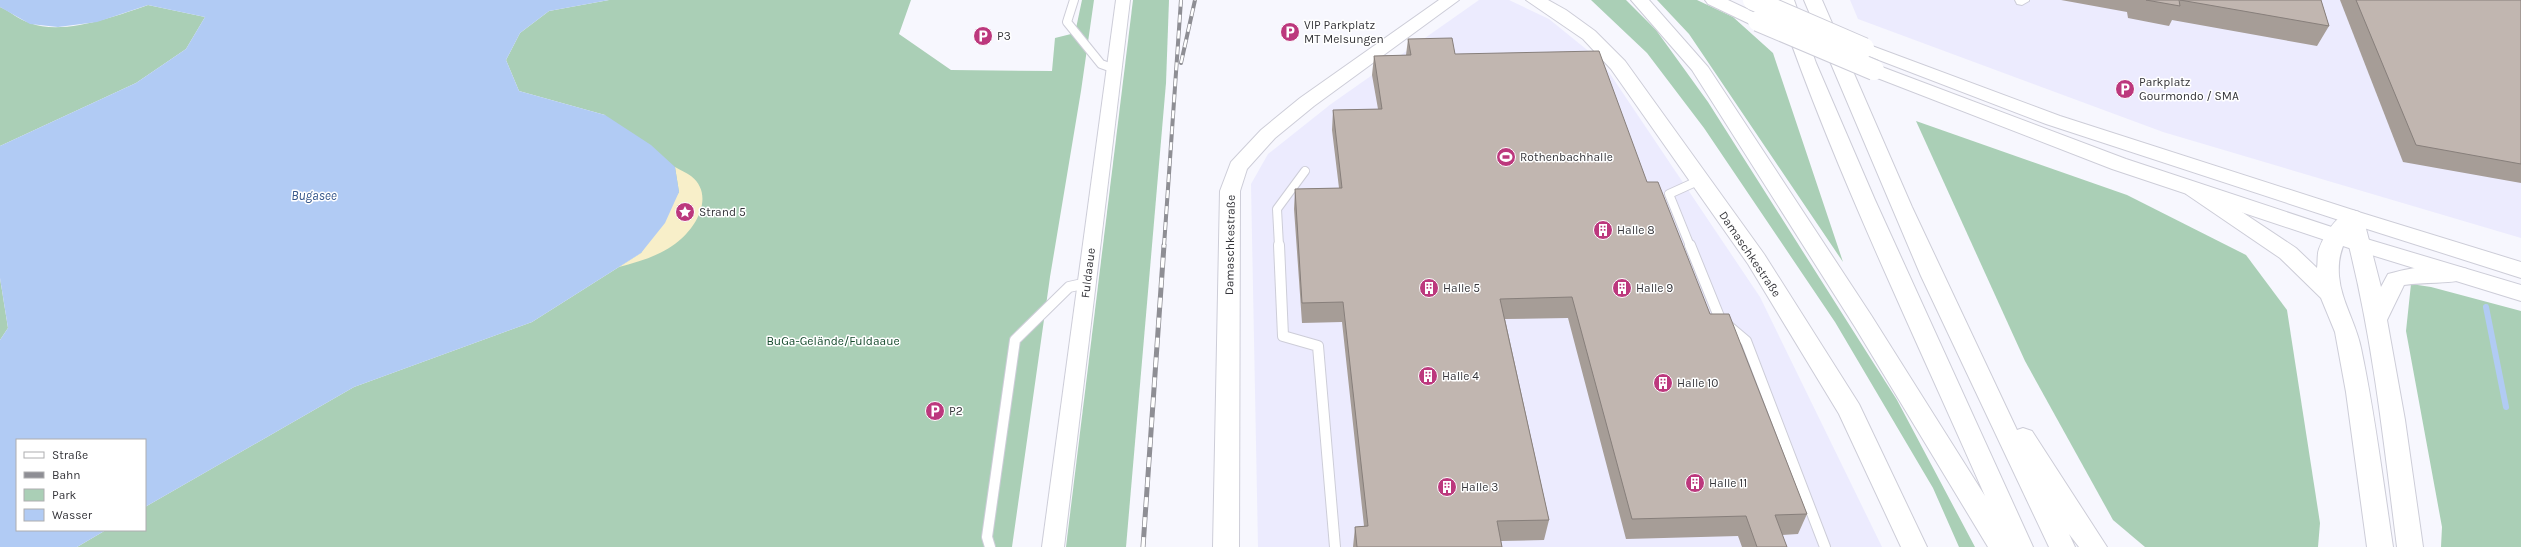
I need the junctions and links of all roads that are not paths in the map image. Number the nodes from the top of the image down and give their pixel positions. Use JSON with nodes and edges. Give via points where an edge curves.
{"nodes":[{"id":1,"x":1074,"y":0,"type":"edge"},
{"id":2,"x":1123,"y":0,"type":"edge"},
{"id":3,"x":1450,"y":0,"type":"edge"},
{"id":4,"x":1535,"y":0,"type":"edge"},
{"id":5,"x":1640,"y":0,"type":"edge"},
{"id":6,"x":1714,"y":0,"type":"edge"},
{"id":7,"x":1753,"y":0,"type":"edge"},
{"id":8,"x":1785,"y":0,"type":"edge"},
{"id":9,"x":1813,"y":0,"type":"edge"},
{"id":10,"x":1115,"y":69,"type":"junction"},
{"id":11,"x":1305,"y":171,"type":"dead end"},
{"id":12,"x":1700,"y":180,"type":"junction"},
{"id":13,"x":2193,"y":189,"type":"junction"},
{"id":14,"x":2352,"y":217,"type":"junction"},
{"id":15,"x":2337,"y":237,"type":"junction"},
{"id":16,"x":2360,"y":244,"type":"junction"},
{"id":17,"x":2521,"y":270,"type":"edge"},
{"id":18,"x":2459,"y":274,"type":"junction"},
{"id":19,"x":1086,"y":283,"type":"junction"},
{"id":20,"x":2521,"y":293,"type":"edge"},
{"id":21,"x":2332,"y":294,"type":"junction"},
{"id":22,"x":2375,"y":320,"type":"junction"},
{"id":23,"x":1964,"y":341,"type":"junction"},
{"id":24,"x":989,"y":542,"type":"edge"},
{"id":25,"x":1053,"y":547,"type":"edge"},
{"id":26,"x":1226,"y":547,"type":"edge"},
{"id":27,"x":1335,"y":547,"type":"edge"},
{"id":28,"x":1825,"y":547,"type":"edge"},
{"id":29,"x":1914,"y":547,"type":"edge"},
{"id":30,"x":2002,"y":547,"type":"edge"},
{"id":31,"x":2020,"y":547,"type":"edge"},
{"id":32,"x":2062,"y":547,"type":"edge"},
{"id":33,"x":2094,"y":547,"type":"edge"},
{"id":34,"x":2380,"y":547,"type":"edge"},
{"id":35,"x":2410,"y":547,"type":"edge"}],
"edges":[{"from":1,"to":10,"type":"lane","via":[[1066,22],[1101,64]]},
{"from":2,"to":10,"type":"street","name":"Fuldaaue"},
{"from":3,"to":26,"type":"main road","name":"Damaschkestraße","via":[[1307,102],[1268,134],[1238,167],[1230,191]]},
{"from":4,"to":12,"type":"main road","name":"Damaschkestraße","via":[[1589,35],[1618,65]]},
{"from":5,"to":30,"type":"main road","via":[[1699,67],[1863,321]]},
{"from":6,"to":13,"type":"main road","bridge":true,"via":[[1874,70],[2119,164]]},
{"from":7,"to":14,"type":"main road","bridge":true,"via":[[1864,48],[2053,120]]},
{"from":8,"to":31,"type":"main road","via":[[1807,63],[1864,200]]},
{"from":9,"to":23,"type":"main road","via":[[1847,83]]},
{"from":10,"to":19,"type":"street","name":"Fuldaaue"},
{"from":11,"to":27,"type":"lane","via":[[1278,209],[1283,336],[1318,346]]},
{"from":12,"to":28,"type":"lane","via":[[1669,194],[1720,319],[1746,341]]},
{"from":12,"to":29,"type":"main road","name":"Damaschkestraße","via":[[1756,259],[1850,411]]},
{"from":13,"to":15,"type":"main road"},
{"from":13,"to":21,"type":"main road","via":[[2288,253]]},
{"from":14,"to":15,"type":"main road"},
{"from":14,"to":16,"type":"main road"},
{"from":14,"to":17,"type":"main road"},
{"from":15,"to":16,"type":"main road"},
{"from":15,"to":21,"type":"main road","via":[[2329,250]]},
{"from":16,"to":18,"type":"main road"},
{"from":16,"to":22,"type":"main road"},
{"from":18,"to":20,"type":"main road"},
{"from":18,"to":22,"type":"main road","via":[[2420,274],[2396,278]]},
{"from":19,"to":24,"type":"lane","via":[[1069,287],[1015,340]]},
{"from":19,"to":25,"type":"street","name":"Fuldaaue"},
{"from":21,"to":34,"type":"main road","via":[[2346,332],[2358,392]]},
{"from":22,"to":35,"type":"main road","via":[[2393,420]]},
{"from":23,"to":32,"type":"main road"},
{"from":23,"to":33,"type":"main road","via":[[2048,480]]}]}
